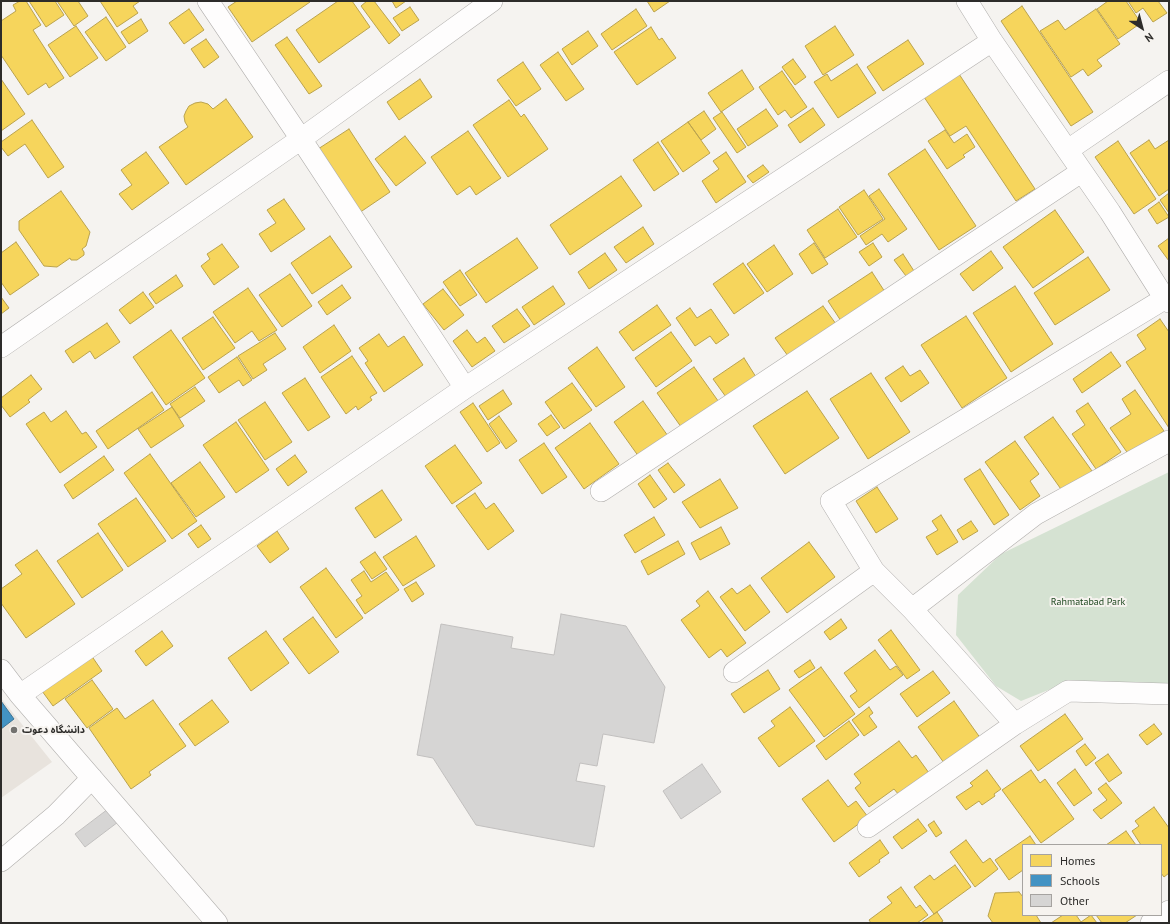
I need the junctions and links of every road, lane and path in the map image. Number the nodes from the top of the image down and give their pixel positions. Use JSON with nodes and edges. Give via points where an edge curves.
{"nodes":[{"id":1,"x":208,"y":1,"type":"edge"},
{"id":2,"x":492,"y":1,"type":"edge"},
{"id":3,"x":967,"y":1,"type":"edge"},
{"id":4,"x":992,"y":41,"type":"junction"},
{"id":5,"x":1169,"y":81,"type":"edge"},
{"id":6,"x":301,"y":139,"type":"junction"},
{"id":7,"x":1068,"y":150,"type":"junction"},
{"id":8,"x":1082,"y":172,"type":"junction"},
{"id":9,"x":1168,"y":299,"type":"edge"},
{"id":10,"x":1,"y":347,"type":"edge"},
{"id":11,"x":465,"y":388,"type":"junction"},
{"id":12,"x":1169,"y":441,"type":"edge"},
{"id":13,"x":601,"y":492,"type":"dead end"},
{"id":14,"x":874,"y":570,"type":"junction"},
{"id":15,"x":912,"y":609,"type":"junction"},
{"id":16,"x":1,"y":670,"type":"edge"},
{"id":17,"x":734,"y":672,"type":"dead end"},
{"id":18,"x":1169,"y":694,"type":"edge"},
{"id":19,"x":20,"y":695,"type":"junction"},
{"id":20,"x":1015,"y":724,"type":"junction"},
{"id":21,"x":92,"y":778,"type":"junction"},
{"id":22,"x":868,"y":827,"type":"dead end"},
{"id":23,"x":1,"y":861,"type":"edge"},
{"id":24,"x":217,"y":923,"type":"edge"}],
"edges":[{"from":1,"to":6,"type":"street"},
{"from":2,"to":6,"type":"street"},
{"from":3,"to":4,"type":"street"},
{"from":4,"to":7,"type":"street"},
{"from":4,"to":11,"type":"street"},
{"from":5,"to":7,"type":"street"},
{"from":6,"to":10,"type":"street"},
{"from":6,"to":11,"type":"street"},
{"from":7,"to":8,"type":"street"},
{"from":8,"to":9,"type":"street"},
{"from":8,"to":13,"type":"street"},
{"from":9,"to":14,"type":"street","via":[[831,501]]},
{"from":11,"to":19,"type":"street"},
{"from":12,"to":15,"type":"street","via":[[1036,514]]},
{"from":14,"to":15,"type":"street"},
{"from":14,"to":17,"type":"street"},
{"from":15,"to":20,"type":"street"},
{"from":16,"to":19,"type":"street"},
{"from":18,"to":20,"type":"street","via":[[1068,691]]},
{"from":19,"to":21,"type":"street"},
{"from":20,"to":22,"type":"street"},
{"from":21,"to":23,"type":"street","via":[[56,815]]},
{"from":21,"to":24,"type":"street"}]}
